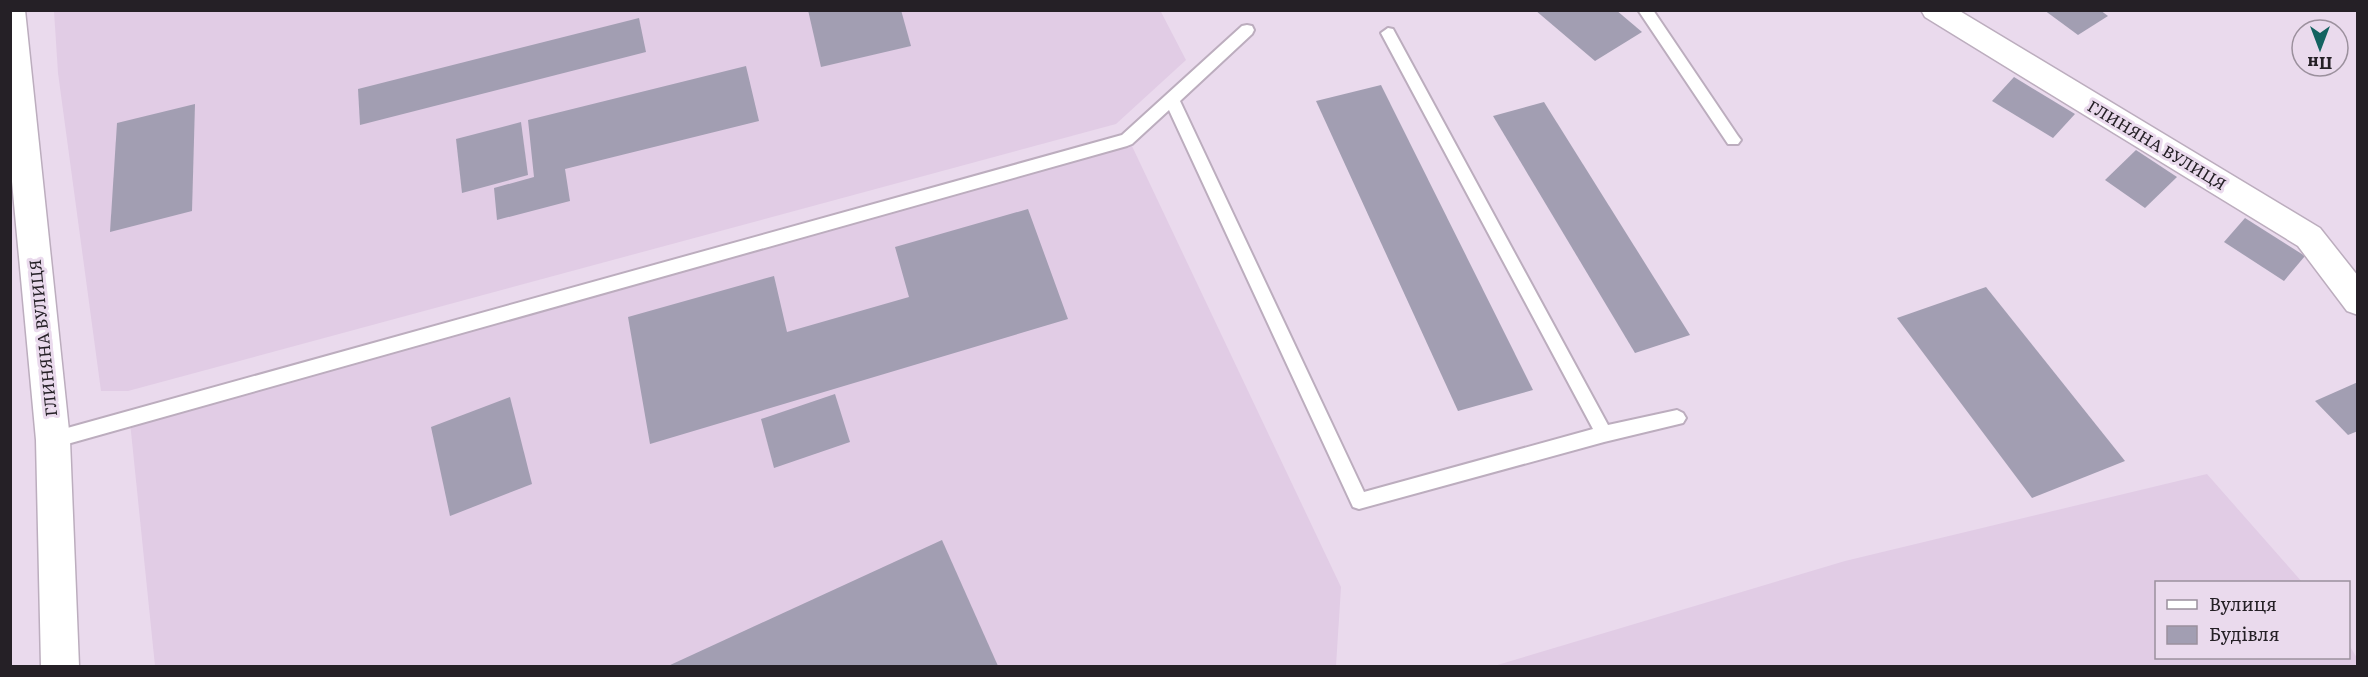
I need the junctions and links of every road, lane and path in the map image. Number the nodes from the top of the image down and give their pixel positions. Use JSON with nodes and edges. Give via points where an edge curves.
{"nodes":[{"id":1,"x":11,"y":10,"type":"edge"},
{"id":2,"x":1645,"y":10,"type":"edge"},
{"id":3,"x":1935,"y":10,"type":"edge"},
{"id":4,"x":1247,"y":30,"type":"dead end"},
{"id":5,"x":1388,"y":33,"type":"dead end"},
{"id":6,"x":1172,"y":100,"type":"junction"},
{"id":7,"x":1733,"y":140,"type":"dead end"},
{"id":8,"x":2358,"y":302,"type":"edge"},
{"id":9,"x":1677,"y":418,"type":"dead end"},
{"id":10,"x":1604,"y":434,"type":"junction"},
{"id":11,"x":53,"y":440,"type":"junction"},
{"id":12,"x":60,"y":666,"type":"edge"}],
"edges":[{"from":1,"to":11,"type":"street","name":"ГЛИНЯНА ВУЛИЦЯ"},
{"from":2,"to":7,"type":"lane"},
{"from":3,"to":8,"type":"street","name":"ГЛИНЯНА ВУЛИЦЯ","via":[[2309,237]]},
{"from":4,"to":6,"type":"lane"},
{"from":5,"to":10,"type":"lane"},
{"from":6,"to":10,"type":"lane","via":[[1359,501]]},
{"from":6,"to":11,"type":"lane","via":[[1127,140]]},
{"from":9,"to":10,"type":"lane"},
{"from":11,"to":12,"type":"street","name":"ГЛИНЯНА ВУЛИЦЯ"}]}
